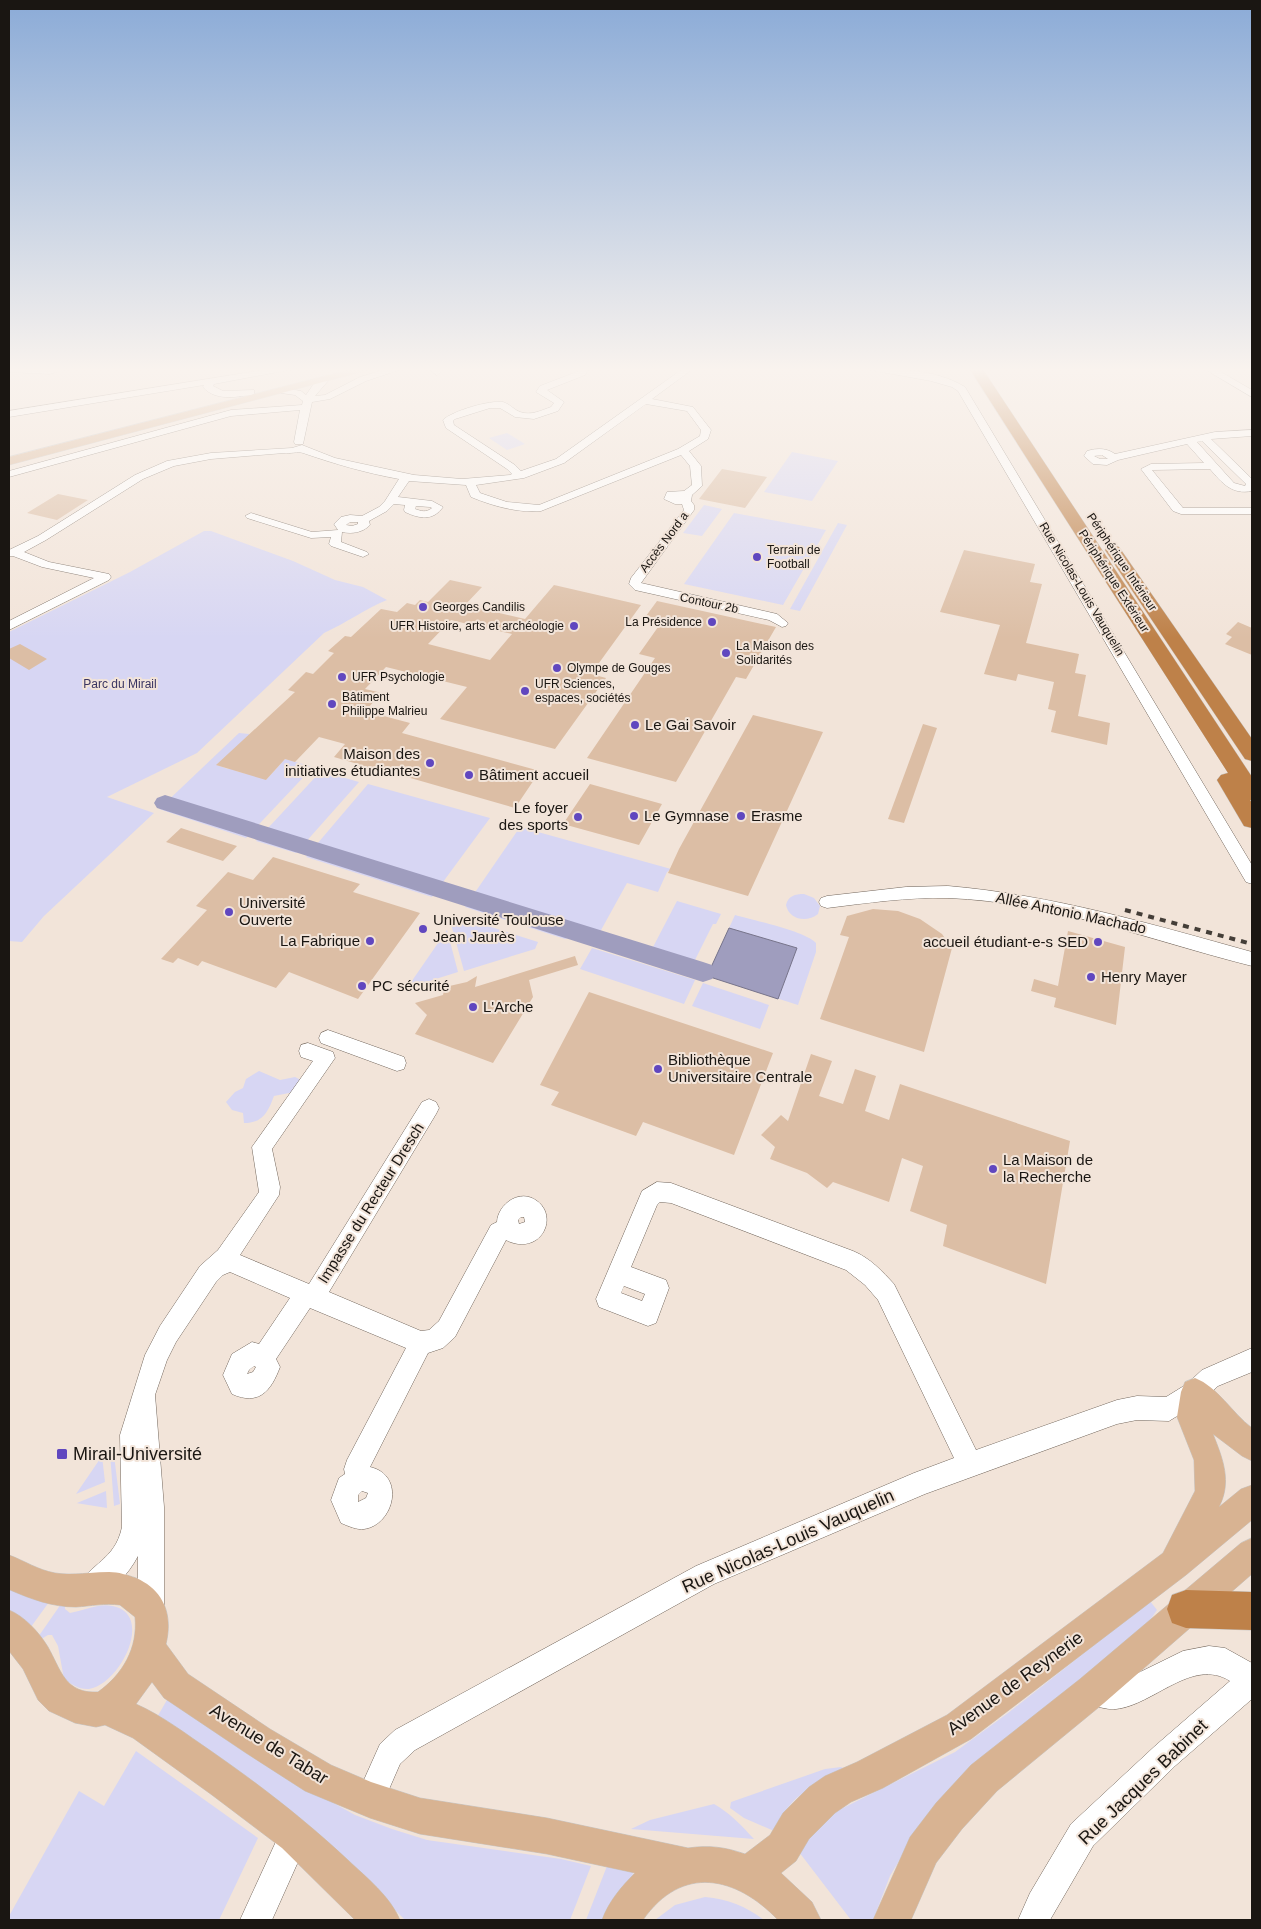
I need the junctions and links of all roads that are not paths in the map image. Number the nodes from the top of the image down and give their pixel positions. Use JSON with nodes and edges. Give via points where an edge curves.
{"nodes":[{"id":1,"x":67,"y":458,"type":"edge"},
{"id":2,"x":204,"y":458,"type":"edge"},
{"id":3,"x":325,"y":458,"type":"edge"},
{"id":4,"x":497,"y":458,"type":"edge"},
{"id":5,"x":564,"y":458,"type":"edge"},
{"id":6,"x":665,"y":458,"type":"edge"},
{"id":7,"x":691,"y":458,"type":"edge"},
{"id":8,"x":1003,"y":458,"type":"edge"},
{"id":9,"x":1033,"y":458,"type":"edge"},
{"id":10,"x":1053,"y":458,"type":"edge"},
{"id":11,"x":1205,"y":458,"type":"edge"},
{"id":12,"x":1225,"y":458,"type":"edge"},
{"id":13,"x":1212,"y":466,"type":"junction"},
{"id":14,"x":9,"y":474,"type":"edge"},
{"id":15,"x":520,"y":476,"type":"junction"},
{"id":16,"x":406,"y":478,"type":"junction"},
{"id":17,"x":470,"y":483,"type":"junction"},
{"id":18,"x":391,"y":500,"type":"junction"},
{"id":19,"x":411,"y":502,"type":"dead end"},
{"id":20,"x":1252,"y":510,"type":"edge"},
{"id":21,"x":251,"y":516,"type":"dead end"},
{"id":22,"x":1093,"y":519,"type":"dead end"},
{"id":23,"x":340,"y":531,"type":"junction"},
{"id":24,"x":1104,"y":535,"type":"dead end"},
{"id":25,"x":12,"y":552,"type":"edge"},
{"id":26,"x":364,"y":554,"type":"dead end"},
{"id":27,"x":635,"y":584,"type":"joint"},
{"id":28,"x":782,"y":623,"type":"dead end"},
{"id":29,"x":9,"y":626,"type":"edge"},
{"id":30,"x":1150,"y":638,"type":"junction"},
{"id":31,"x":1252,"y":754,"type":"edge"},
{"id":32,"x":1252,"y":793,"type":"edge"},
{"id":33,"x":1252,"y":821,"type":"edge"},
{"id":34,"x":1252,"y":878,"type":"edge"},
{"id":35,"x":827,"y":902,"type":"dead end"},
{"id":36,"x":1252,"y":959,"type":"edge"},
{"id":37,"x":328,"y":1038,"type":"dead end"},
{"id":38,"x":308,"y":1051,"type":"dead end"},
{"id":39,"x":397,"y":1063,"type":"dead end"},
{"id":40,"x":430,"y":1108,"type":"dead end"},
{"id":41,"x":507,"y":1227,"type":"dead end"},
{"id":42,"x":218,"y":1266,"type":"junction"},
{"id":43,"x":618,"y":1273,"type":"dead end"},
{"id":44,"x":309,"y":1296,"type":"junction"},
{"id":45,"x":421,"y":1343,"type":"junction"},
{"id":46,"x":264,"y":1357,"type":"dead end"},
{"id":47,"x":1252,"y":1360,"type":"edge"},
{"id":48,"x":1195,"y":1392,"type":"junction"},
{"id":49,"x":145,"y":1394,"type":"junction"},
{"id":50,"x":1252,"y":1446,"type":"edge"},
{"id":51,"x":971,"y":1466,"type":"junction"},
{"id":52,"x":358,"y":1479,"type":"dead end"},
{"id":53,"x":1252,"y":1500,"type":"edge"},
{"id":54,"x":1252,"y":1554,"type":"edge"},
{"id":55,"x":1175,"y":1564,"type":"junction"},
{"id":56,"x":9,"y":1571,"type":"edge"},
{"id":57,"x":87,"y":1590,"type":"junction"},
{"id":58,"x":1186,"y":1609,"type":"junction"},
{"id":59,"x":151,"y":1610,"type":"junction"},
{"id":60,"x":1252,"y":1611,"type":"edge"},
{"id":61,"x":9,"y":1626,"type":"edge"},
{"id":62,"x":149,"y":1646,"type":"junction"},
{"id":63,"x":1252,"y":1681,"type":"edge"},
{"id":64,"x":1092,"y":1691,"type":"junction"},
{"id":65,"x":106,"y":1708,"type":"junction"},
{"id":66,"x":370,"y":1800,"type":"junction"},
{"id":67,"x":295,"y":1834,"type":"junction"},
{"id":68,"x":687,"y":1866,"type":"junction"},
{"id":69,"x":750,"y":1874,"type":"junction"},
{"id":70,"x":256,"y":1920,"type":"edge"},
{"id":71,"x":381,"y":1920,"type":"edge"},
{"id":72,"x":620,"y":1920,"type":"edge"},
{"id":73,"x":802,"y":1920,"type":"edge"},
{"id":74,"x":892,"y":1920,"type":"edge"},
{"id":75,"x":1034,"y":1920,"type":"edge"}],
"edges":[{"from":1,"to":14,"type":"street"},
{"from":2,"to":25,"type":"street","via":[[154,469],[56,531]]},
{"from":3,"to":16,"type":"street"},
{"from":4,"to":15,"type":"street"},
{"from":5,"to":15,"type":"street"},
{"from":6,"to":17,"type":"street","via":[[541,508],[527,509],[482,498],[475,495]]},
{"from":7,"to":27,"type":"street","name":"Accès Nord a","via":[[698,470],[697,486],[685,498],[689,510]]},
{"from":8,"to":34,"type":"street","name":"Rue Nicolas-Louis Vauquelin"},
{"from":9,"to":30,"type":"highway","name":"Périphérique Extérieur"},
{"from":10,"to":22,"type":"highway","name":"Périphérique Intérieur"},
{"from":11,"to":13,"type":"street"},
{"from":12,"to":13,"type":"street","via":[[1251,487],[1233,487]]},
{"from":13,"to":20,"type":"street","via":[[1146,469],[1181,511]]},
{"from":15,"to":17,"type":"street"},
{"from":16,"to":17,"type":"street"},
{"from":16,"to":18,"type":"street"},
{"from":18,"to":19,"type":"street"},
{"from":18,"to":23,"type":"street","via":[[387,506],[363,520],[346,519],[340,524]]},
{"from":21,"to":23,"type":"street","via":[[311,535]]},
{"from":23,"to":26,"type":"street","via":[[335,544]]},
{"from":24,"to":31,"type":"highway","name":"Périphérique Intérieur"},
{"from":25,"to":29,"type":"street","via":[[43,563],[105,577]]},
{"from":27,"to":28,"type":"street","name":"Contour 2b","via":[[773,617]]},
{"from":30,"to":32,"type":"highway","name":"Périphérique Extérieur"},
{"from":30,"to":33,"type":"highway","via":[[1180,700]]},
{"from":35,"to":36,"type":"street","name":"Allée Antonio Machado","via":[[906,893],[995,896],[1095,915]]},
{"from":37,"to":39,"type":"street"},
{"from":38,"to":42,"type":"street","via":[[326,1058],[262,1147],[269,1195]]},
{"from":40,"to":44,"type":"street","name":"Impasse du Recteur Dresch"},
{"from":41,"to":45,"type":"street","via":[[498,1232],[447,1329],[435,1340]]},
{"from":42,"to":44,"type":"street","via":[[230,1261]]},
{"from":42,"to":49,"type":"street","via":[[208,1274],[168,1334],[157,1354]]},
{"from":43,"to":51,"type":"street","via":[[649,1198],[657,1192],[671,1193],[853,1262],[886,1292]]},
{"from":44,"to":45,"type":"street"},
{"from":44,"to":46,"type":"street","name":"Impasse du Recteur Dresch"},
{"from":45,"to":52,"type":"street","via":[[356,1469]]},
{"from":47,"to":48,"type":"street","name":"Rue Nicolas-Louis Vauquelin","via":[[1210,1378]]},
{"from":48,"to":50,"type":"main road","via":[[1228,1428]]},
{"from":48,"to":51,"type":"street","name":"Rue Nicolas-Louis Vauquelin","via":[[1170,1409],[1137,1408],[1117,1412]]},
{"from":48,"to":55,"type":"main road","via":[[1192,1417],[1208,1460],[1210,1493]]},
{"from":49,"to":57,"type":"street","via":[[136,1414],[132,1435],[133,1539],[119,1564]]},
{"from":49,"to":59,"type":"street","via":[[151,1507]]},
{"from":51,"to":66,"type":"street","name":"Rue Nicolas-Louis Vauquelin","via":[[923,1482],[705,1575],[405,1740],[390,1754]]},
{"from":53,"to":55,"type":"main road","name":"Avenue de Reynerie"},
{"from":54,"to":58,"type":"main road"},
{"from":55,"to":69,"type":"main road","name":"Avenue de Reynerie","via":[[959,1727],[822,1800],[796,1826],[783,1848]]},
{"from":56,"to":57,"type":"main road","via":[[26,1582],[41,1586]]},
{"from":57,"to":59,"type":"main road","via":[[123,1588],[135,1594]]},
{"from":58,"to":60,"type":"highway"},
{"from":58,"to":64,"type":"main road"},
{"from":59,"to":62,"type":"main road"},
{"from":61,"to":65,"type":"main road","via":[[35,1657],[50,1688],[61,1699],[75,1706],[96,1710]]},
{"from":62,"to":65,"type":"main road","via":[[136,1679]]},
{"from":62,"to":66,"type":"main road","name":"Avenue de Tabar","via":[[176,1686],[318,1778]]},
{"from":63,"to":64,"type":"street","name":"Rue Jacques Babinet","via":[[1225,1662],[1209,1660],[1183,1665],[1136,1689],[1115,1695]]},
{"from":63,"to":75,"type":"street","name":"Rue Jacques Babinet","via":[[1165,1756],[1082,1835]]},
{"from":64,"to":74,"type":"main road","via":[[984,1778],[949,1816],[924,1850]]},
{"from":65,"to":67,"type":"main road","via":[[145,1726]]},
{"from":66,"to":68,"type":"main road","name":"Avenue de Tabar","via":[[420,1816],[546,1836]]},
{"from":67,"to":70,"type":"street"},
{"from":67,"to":71,"type":"main road"},
{"from":68,"to":69,"type":"main road","via":[[718,1864]]},
{"from":68,"to":72,"type":"main road","via":[[652,1883]]},
{"from":69,"to":73,"type":"main road","via":[[784,1898]]}]}
